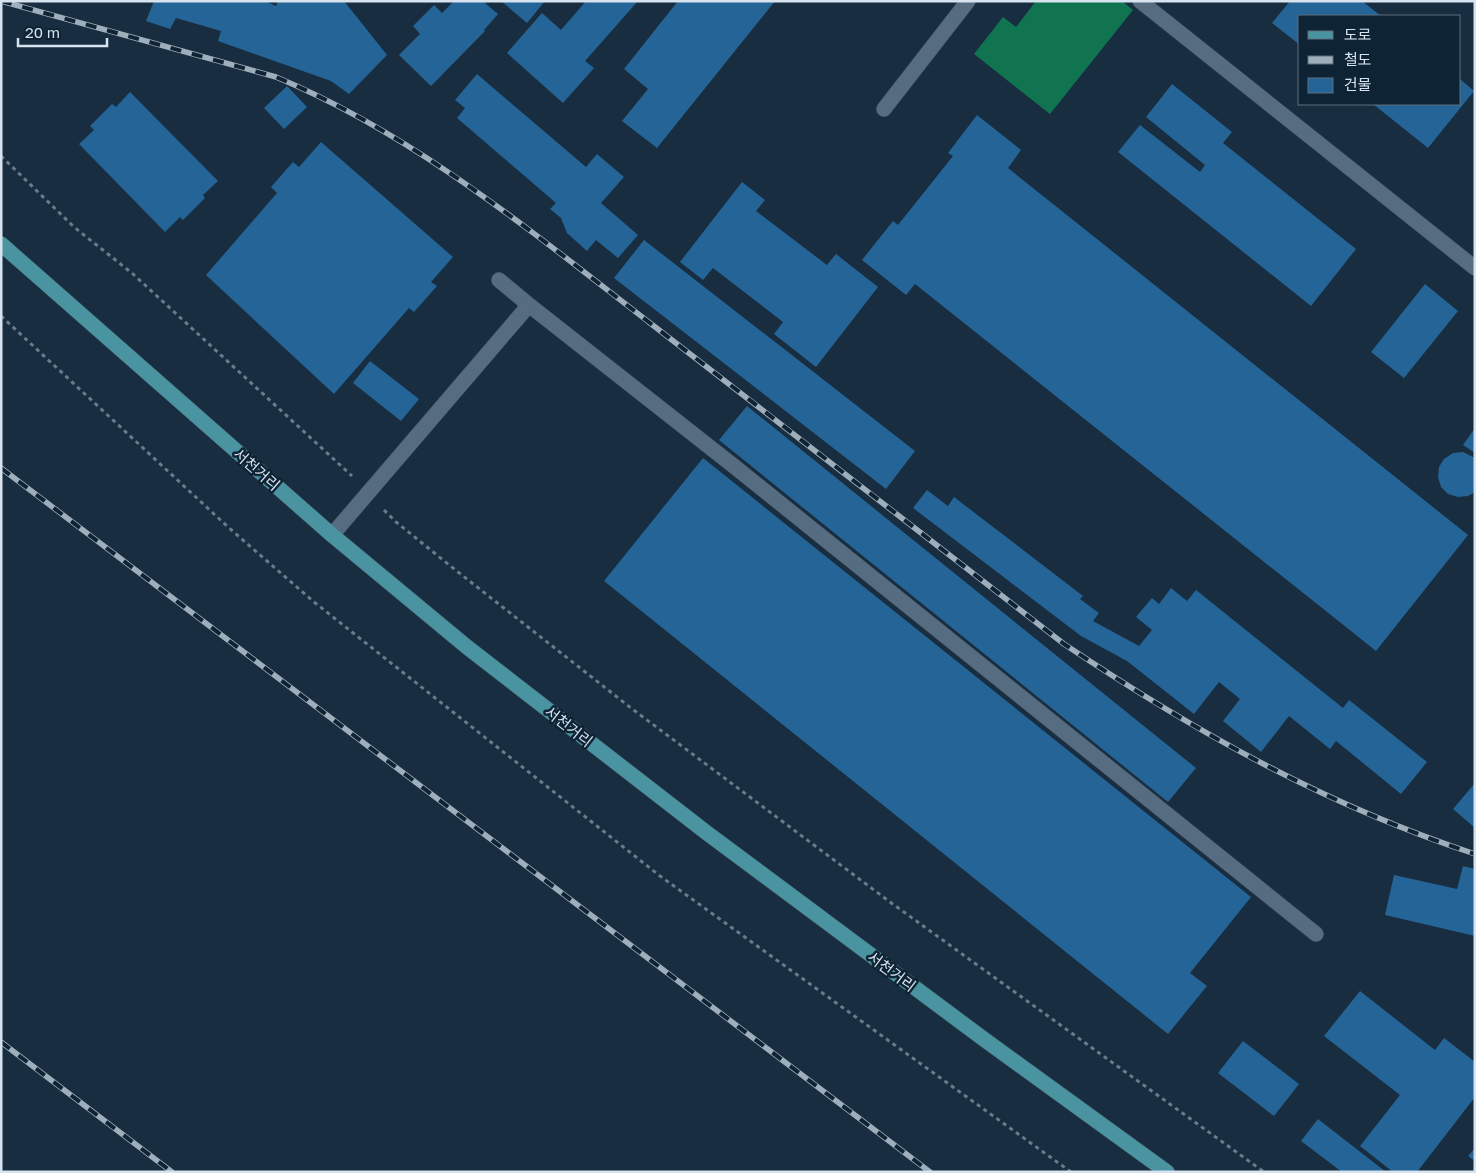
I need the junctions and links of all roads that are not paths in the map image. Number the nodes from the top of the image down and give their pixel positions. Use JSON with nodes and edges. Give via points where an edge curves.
{"nodes":[{"id":1,"x":968,"y":1,"type":"edge"},
{"id":2,"x":1140,"y":1,"type":"edge"},
{"id":3,"x":884,"y":109,"type":"dead end"},
{"id":4,"x":1,"y":244,"type":"edge"},
{"id":5,"x":1475,"y":268,"type":"edge"},
{"id":6,"x":499,"y":280,"type":"dead end"},
{"id":7,"x":529,"y":305,"type":"junction"},
{"id":8,"x":332,"y":535,"type":"junction"},
{"id":9,"x":1316,"y":934,"type":"dead end"},
{"id":10,"x":1167,"y":1172,"type":"edge"}],
"edges":[{"from":1,"to":3,"type":"street"},
{"from":2,"to":5,"type":"street"},
{"from":4,"to":8,"type":"main road","name":"서천거리"},
{"from":6,"to":7,"type":"street"},
{"from":7,"to":8,"type":"street"},
{"from":7,"to":9,"type":"street"},
{"from":8,"to":10,"type":"main road","name":"서천거리","via":[[467,647],[707,833]]}]}
